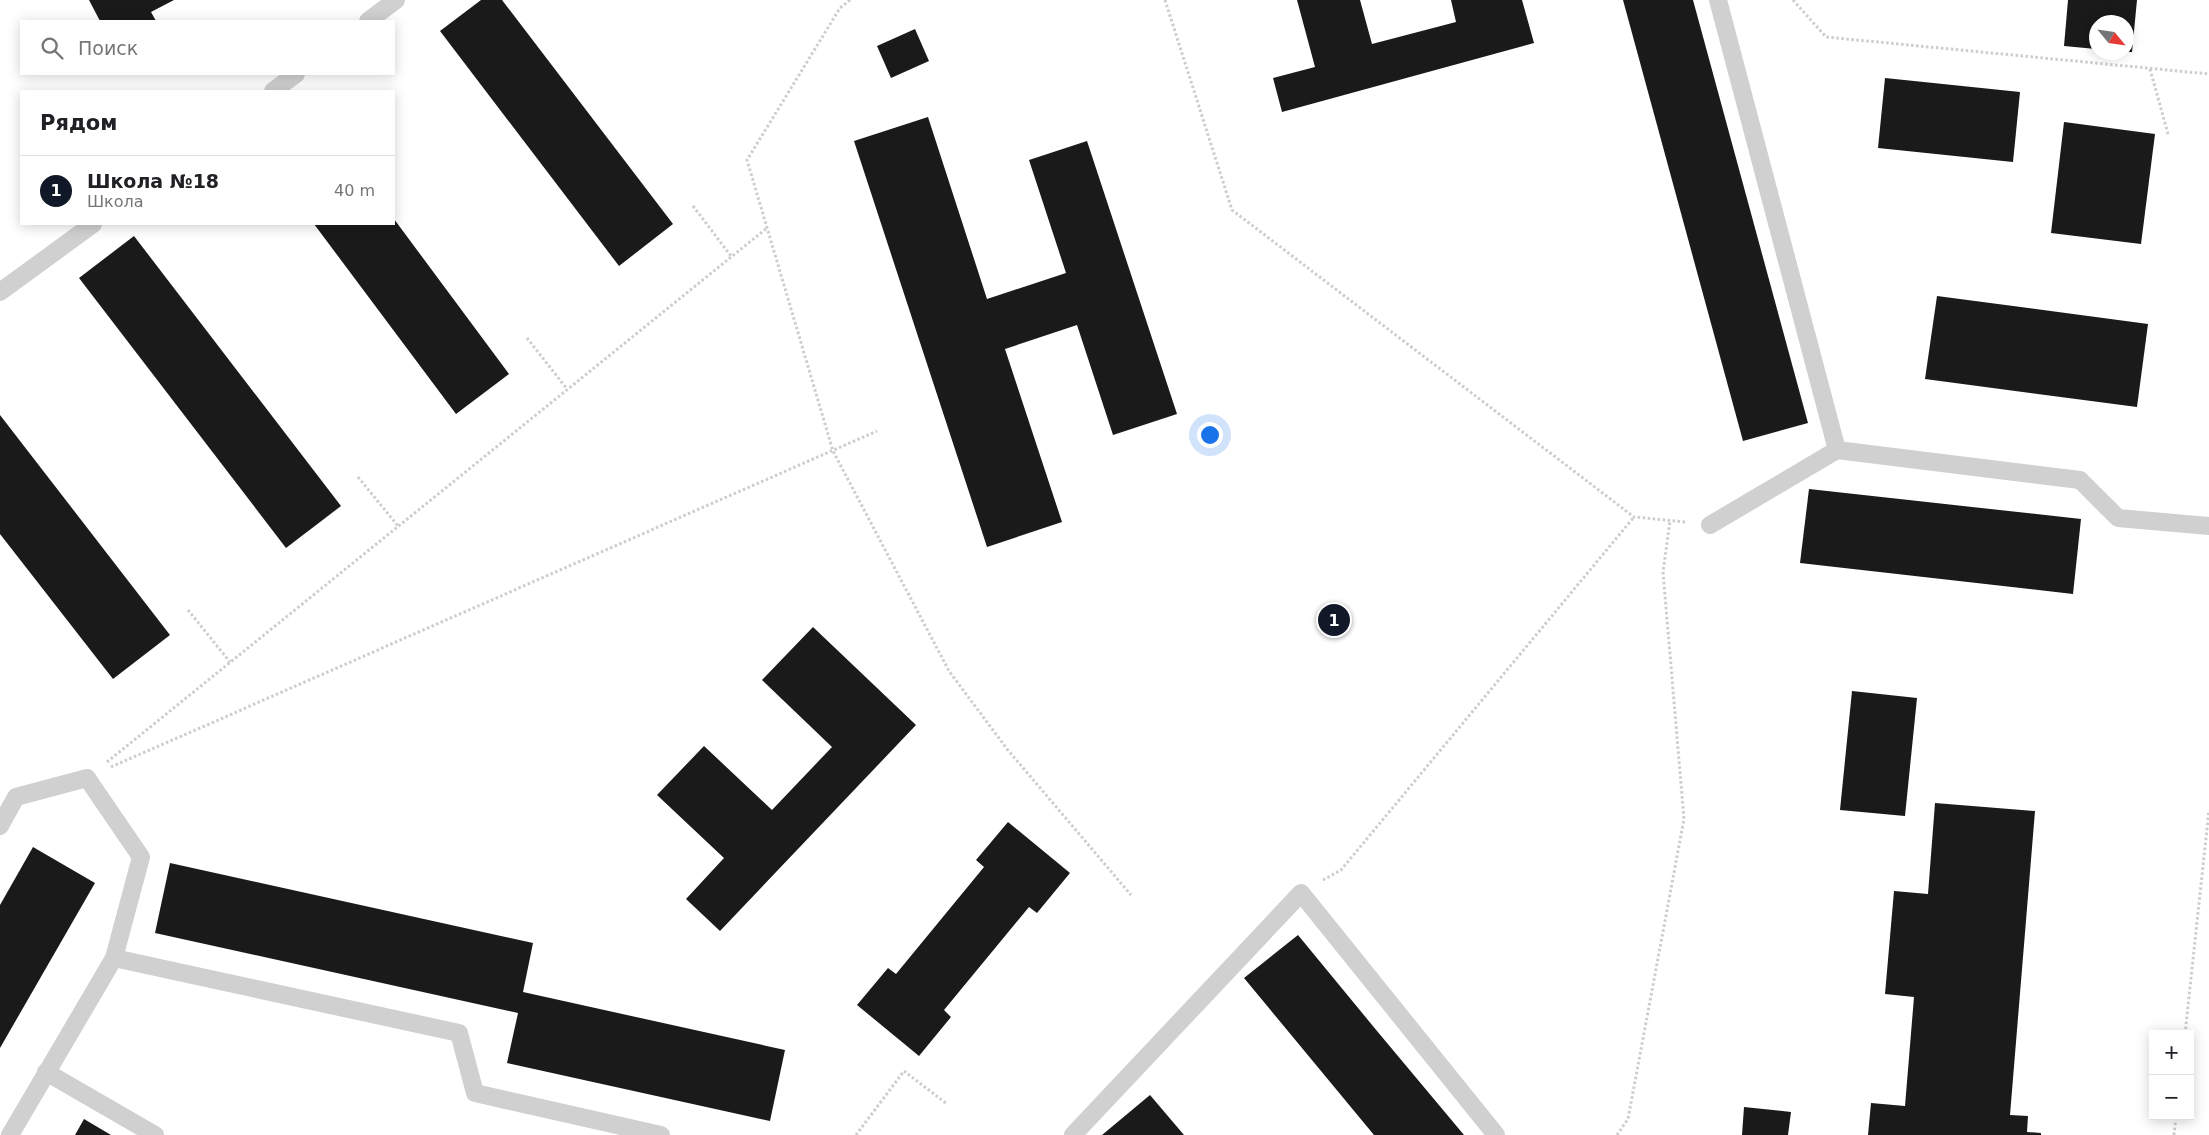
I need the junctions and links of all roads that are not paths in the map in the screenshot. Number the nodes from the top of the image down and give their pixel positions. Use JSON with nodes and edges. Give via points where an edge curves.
{"nodes":[{"id":1,"x":396,"y":0,"type":"edge"},
{"id":2,"x":1718,"y":0,"type":"edge"},
{"id":3,"x":369,"y":20,"type":"edge"},
{"id":4,"x":295,"y":75,"type":"edge"},
{"id":5,"x":274,"y":90,"type":"edge"},
{"id":6,"x":92,"y":225,"type":"edge"},
{"id":7,"x":0,"y":292,"type":"edge"},
{"id":8,"x":1837,"y":450,"type":"junction"},
{"id":9,"x":1710,"y":525,"type":"road end"},
{"id":10,"x":2209,"y":526,"type":"edge"},
{"id":11,"x":0,"y":826,"type":"edge"},
{"id":12,"x":114,"y":958,"type":"junction"},
{"id":13,"x":46,"y":1072,"type":"junction"},
{"id":14,"x":10,"y":1135,"type":"edge"},
{"id":15,"x":154,"y":1135,"type":"edge"},
{"id":16,"x":661,"y":1135,"type":"edge"},
{"id":17,"x":1073,"y":1135,"type":"edge"},
{"id":18,"x":1496,"y":1135,"type":"edge"}],
"edges":[{"from":1,"to":3,"type":"lane"},
{"from":2,"to":8,"type":"lane"},
{"from":4,"to":5,"type":"lane"},
{"from":6,"to":7,"type":"lane"},
{"from":8,"to":9,"type":"lane"},
{"from":8,"to":10,"type":"lane","via":[[2080,480],[2118,518]]},
{"from":11,"to":12,"type":"lane","via":[[16,797],[87,778],[141,856]]},
{"from":12,"to":13,"type":"lane"},
{"from":12,"to":16,"type":"lane","via":[[460,1032],[475,1093]]},
{"from":13,"to":14,"type":"lane"},
{"from":13,"to":15,"type":"lane"},
{"from":17,"to":18,"type":"lane","via":[[1301,893]]}]}
